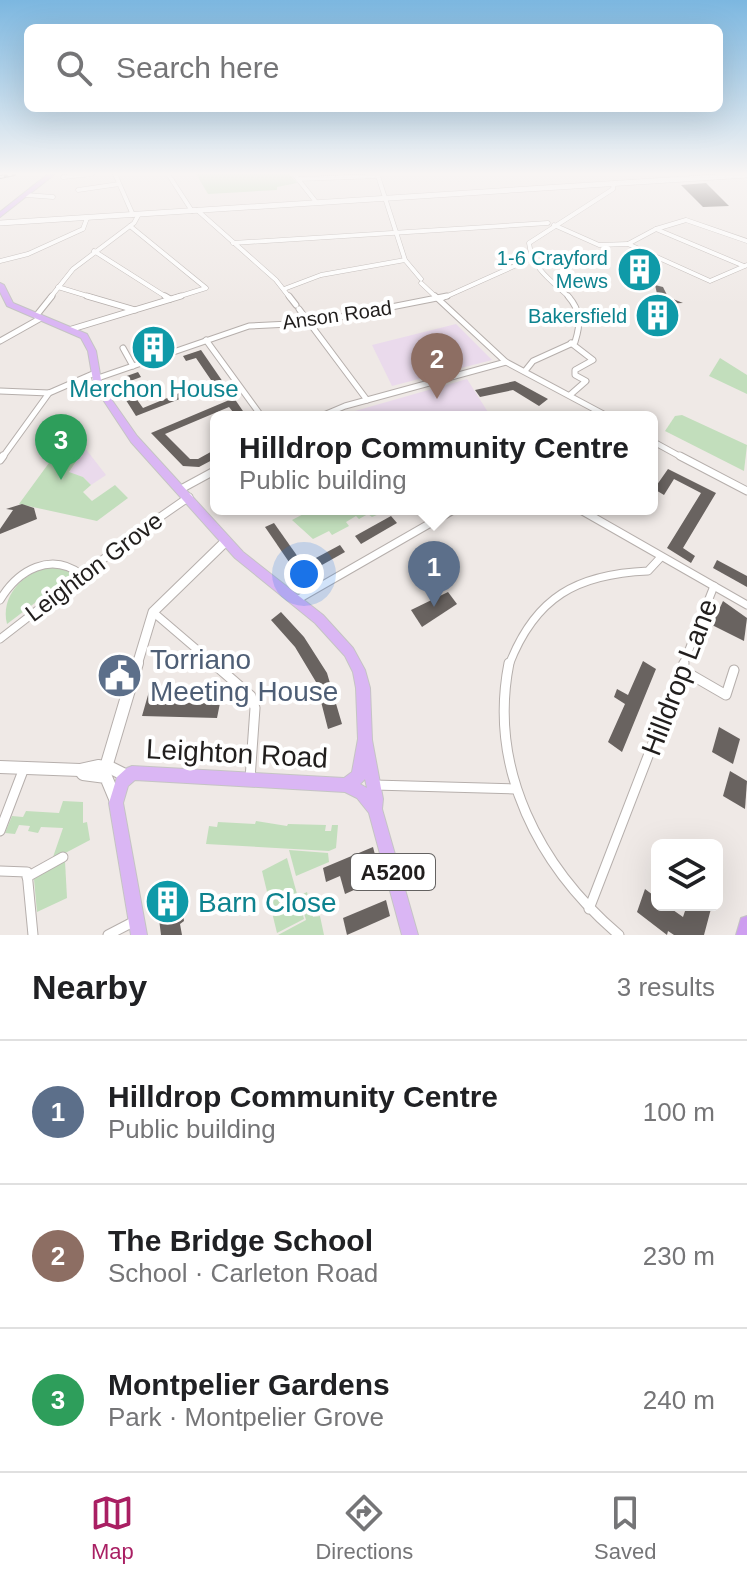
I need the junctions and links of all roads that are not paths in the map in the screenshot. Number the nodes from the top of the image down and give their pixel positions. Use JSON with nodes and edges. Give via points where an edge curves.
{"nodes":[{"id":1,"x":87,"y":218,"type":"junction"},
{"id":2,"x":91,"y":218,"type":"edge"},
{"id":3,"x":134,"y":218,"type":"edge"},
{"id":4,"x":204,"y":218,"type":"edge"},
{"id":5,"x":391,"y":218,"type":"edge"},
{"id":6,"x":562,"y":218,"type":"edge"},
{"id":7,"x":0,"y":223,"type":"edge"},
{"id":8,"x":551,"y":224,"type":"junction"},
{"id":9,"x":130,"y":226,"type":"junction"},
{"id":10,"x":656,"y":229,"type":"junction"},
{"id":11,"x":396,"y":232,"type":"junction"},
{"id":12,"x":747,"y":241,"type":"edge"},
{"id":13,"x":233,"y":243,"type":"junction"},
{"id":14,"x":628,"y":244,"type":"junction"},
{"id":15,"x":94,"y":251,"type":"junction"},
{"id":16,"x":735,"y":253,"type":"dead end"},
{"id":17,"x":530,"y":259,"type":"junction"},
{"id":18,"x":727,"y":259,"type":"junction"},
{"id":19,"x":405,"y":260,"type":"junction"},
{"id":20,"x":0,"y":261,"type":"edge"},
{"id":21,"x":745,"y":266,"type":"edge"},
{"id":22,"x":0,"y":285,"type":"edge"},
{"id":23,"x":58,"y":287,"type":"junction"},
{"id":24,"x":284,"y":289,"type":"junction"},
{"id":25,"x":170,"y":299,"type":"junction"},
{"id":26,"x":437,"y":299,"type":"junction"},
{"id":27,"x":135,"y":310,"type":"junction"},
{"id":28,"x":38,"y":317,"type":"junction"},
{"id":29,"x":310,"y":323,"type":"junction"},
{"id":30,"x":72,"y":329,"type":"junction"},
{"id":31,"x":206,"y":340,"type":"junction"},
{"id":32,"x":0,"y":341,"type":"edge"},
{"id":33,"x":571,"y":343,"type":"junction"},
{"id":34,"x":123,"y":348,"type":"dead end"},
{"id":35,"x":506,"y":362,"type":"junction"},
{"id":36,"x":133,"y":366,"type":"junction"},
{"id":37,"x":525,"y":371,"type":"junction"},
{"id":38,"x":95,"y":376,"type":"junction"},
{"id":39,"x":0,"y":391,"type":"edge"},
{"id":40,"x":49,"y":393,"type":"junction"},
{"id":41,"x":570,"y":395,"type":"junction"},
{"id":42,"x":367,"y":400,"type":"junction"},
{"id":43,"x":258,"y":411,"type":"edge"},
{"id":44,"x":336,"y":411,"type":"edge"},
{"id":45,"x":598,"y":411,"type":"edge"},
{"id":46,"x":658,"y":444,"type":"edge"},
{"id":47,"x":1,"y":456,"type":"edge"},
{"id":48,"x":210,"y":474,"type":"edge"},
{"id":49,"x":747,"y":491,"type":"edge"},
{"id":50,"x":185,"y":493,"type":"junction"},
{"id":51,"x":445,"y":515,"type":"edge"},
{"id":52,"x":589,"y":515,"type":"edge"},
{"id":53,"x":226,"y":541,"type":"junction"},
{"id":54,"x":661,"y":557,"type":"junction"},
{"id":55,"x":82,"y":575,"type":"junction"},
{"id":56,"x":714,"y":586,"type":"junction"},
{"id":57,"x":0,"y":600,"type":"edge"},
{"id":58,"x":295,"y":601,"type":"junction"},
{"id":59,"x":747,"y":605,"type":"edge"},
{"id":60,"x":153,"y":612,"type":"junction"},
{"id":61,"x":0,"y":623,"type":"edge"},
{"id":62,"x":4,"y":636,"type":"edge"},
{"id":63,"x":681,"y":669,"type":"junction"},
{"id":64,"x":734,"y":670,"type":"dead end"},
{"id":65,"x":365,"y":739,"type":"junction"},
{"id":66,"x":0,"y":767,"type":"edge"},
{"id":67,"x":106,"y":767,"type":"junction"},
{"id":68,"x":24,"y":768,"type":"junction"},
{"id":69,"x":80,"y":770,"type":"junction"},
{"id":70,"x":127,"y":776,"type":"junction"},
{"id":71,"x":250,"y":779,"type":"junction"},
{"id":72,"x":346,"y":785,"type":"junction"},
{"id":73,"x":374,"y":785,"type":"junction"},
{"id":74,"x":515,"y":789,"type":"junction"},
{"id":75,"x":116,"y":803,"type":"junction"},
{"id":76,"x":375,"y":809,"type":"junction"},
{"id":77,"x":0,"y":831,"type":"edge"},
{"id":78,"x":63,"y":857,"type":"dead end"},
{"id":79,"x":0,"y":871,"type":"edge"},
{"id":80,"x":27,"y":877,"type":"junction"},
{"id":81,"x":589,"y":909,"type":"junction"},
{"id":82,"x":747,"y":924,"type":"edge"},
{"id":83,"x":138,"y":928,"type":"edge"},
{"id":84,"x":33,"y":935,"type":"edge"},
{"id":85,"x":108,"y":935,"type":"edge"},
{"id":86,"x":410,"y":935,"type":"edge"},
{"id":87,"x":619,"y":935,"type":"edge"},
{"id":88,"x":744,"y":935,"type":"edge"}],
"edges":[{"from":1,"to":2,"type":"street"},
{"from":1,"to":7,"type":"street"},
{"from":1,"to":20,"type":"street","via":[[83,229]]},
{"from":3,"to":9,"type":"street"},
{"from":4,"to":13,"type":"street"},
{"from":5,"to":11,"type":"street"},
{"from":6,"to":8,"type":"street"},
{"from":8,"to":11,"type":"street"},
{"from":8,"to":14,"type":"street","via":[[599,245]]},
{"from":8,"to":17,"type":"street","via":[[529,243]]},
{"from":9,"to":15,"type":"street"},
{"from":9,"to":25,"type":"street","via":[[207,286]]},
{"from":10,"to":12,"type":"street","via":[[690,219]]},
{"from":10,"to":14,"type":"street"},
{"from":10,"to":18,"type":"street"},
{"from":11,"to":13,"type":"street"},
{"from":11,"to":19,"type":"street"},
{"from":13,"to":24,"type":"street"},
{"from":14,"to":21,"type":"street","via":[[710,281]]},
{"from":15,"to":23,"type":"street"},
{"from":15,"to":25,"type":"street"},
{"from":16,"to":18,"type":"street"},
{"from":17,"to":26,"type":"street","name":"Anson Road"},
{"from":17,"to":33,"type":"street","via":[[577,305],[580,331]]},
{"from":18,"to":21,"type":"street"},
{"from":19,"to":24,"type":"street","via":[[321,275]]},
{"from":19,"to":26,"type":"street"},
{"from":22,"to":28,"type":"main road","via":[[10,304]]},
{"from":23,"to":27,"type":"street"},
{"from":23,"to":28,"type":"street"},
{"from":24,"to":29,"type":"street"},
{"from":25,"to":27,"type":"street"},
{"from":26,"to":29,"type":"street","name":"Anson Road"},
{"from":26,"to":35,"type":"street"},
{"from":27,"to":30,"type":"street"},
{"from":28,"to":30,"type":"main road"},
{"from":28,"to":32,"type":"street"},
{"from":29,"to":31,"type":"street","name":"Anson Road","via":[[249,326]]},
{"from":29,"to":42,"type":"street"},
{"from":30,"to":38,"type":"main road","number":"A5200","via":[[89,342]]},
{"from":31,"to":36,"type":"street","name":"Anson Road"},
{"from":31,"to":43,"type":"street"},
{"from":33,"to":37,"type":"street","via":[[533,361]]},
{"from":33,"to":41,"type":"street","via":[[593,360],[575,370],[586,381]]},
{"from":34,"to":36,"type":"street"},
{"from":35,"to":37,"type":"street"},
{"from":35,"to":42,"type":"street"},
{"from":36,"to":38,"type":"street","name":"Anson Road"},
{"from":37,"to":41,"type":"street"},
{"from":38,"to":40,"type":"street","name":"Anson Road"},
{"from":38,"to":50,"type":"main road","number":"A5200","via":[[127,431]]},
{"from":39,"to":40,"type":"street"},
{"from":40,"to":47,"type":"street"},
{"from":41,"to":45,"type":"street"},
{"from":42,"to":44,"type":"street"},
{"from":46,"to":49,"type":"street"},
{"from":48,"to":50,"type":"street","name":"Leighton Grove"},
{"from":50,"to":53,"type":"main road","number":"A5200"},
{"from":50,"to":55,"type":"street","name":"Leighton Grove"},
{"from":51,"to":58,"type":"street"},
{"from":52,"to":54,"type":"street"},
{"from":53,"to":58,"type":"main road","number":"A5200"},
{"from":53,"to":60,"type":"street"},
{"from":54,"to":56,"type":"street"},
{"from":54,"to":74,"type":"street","via":[[648,571],[587,579],[556,595],[529,620],[510,655],[503,691],[503,732]]},
{"from":55,"to":57,"type":"street","via":[[62,563],[38,565],[18,577]]},
{"from":55,"to":62,"type":"street","name":"Leighton Grove"},
{"from":56,"to":59,"type":"street"},
{"from":56,"to":63,"type":"street","name":"Hilldrop Lane"},
{"from":58,"to":65,"type":"main road","number":"A5200","via":[[334,633],[355,662],[363,688]]},
{"from":60,"to":67,"type":"street"},
{"from":60,"to":71,"type":"street","via":[[251,696],[255,708]]},
{"from":61,"to":62,"type":"street"},
{"from":63,"to":64,"type":"street","via":[[726,695]]},
{"from":63,"to":81,"type":"street","name":"Hilldrop Lane"},
{"from":65,"to":72,"type":"main road","number":"A5200","via":[[359,776]]},
{"from":65,"to":73,"type":"main road","number":"A5200"},
{"from":66,"to":68,"type":"street","name":"Leighton Road"},
{"from":67,"to":69,"type":"street","name":"Leighton Road"},
{"from":67,"to":70,"type":"street","name":"Leighton Road"},
{"from":68,"to":69,"type":"street","name":"Leighton Road"},
{"from":68,"to":77,"type":"street"},
{"from":69,"to":75,"type":"street","name":"Leighton Road","via":[[106,777]]},
{"from":70,"to":71,"type":"main road","name":"Leighton Road","via":[[136,772]]},
{"from":70,"to":75,"type":"main road","name":"Leighton Road"},
{"from":71,"to":72,"type":"main road","name":"Leighton Road"},
{"from":72,"to":76,"type":"main road","via":[[362,793]]},
{"from":73,"to":74,"type":"street"},
{"from":73,"to":76,"type":"main road","number":"A5200"},
{"from":74,"to":81,"type":"street","via":[[548,857]]},
{"from":75,"to":83,"type":"main road"},
{"from":76,"to":86,"type":"main road","number":"A5200"},
{"from":78,"to":80,"type":"street"},
{"from":79,"to":80,"type":"street","via":[[27,872]]},
{"from":80,"to":84,"type":"street"},
{"from":81,"to":87,"type":"street"},
{"from":82,"to":88,"type":"highway"},
{"from":83,"to":85,"type":"street"}]}
